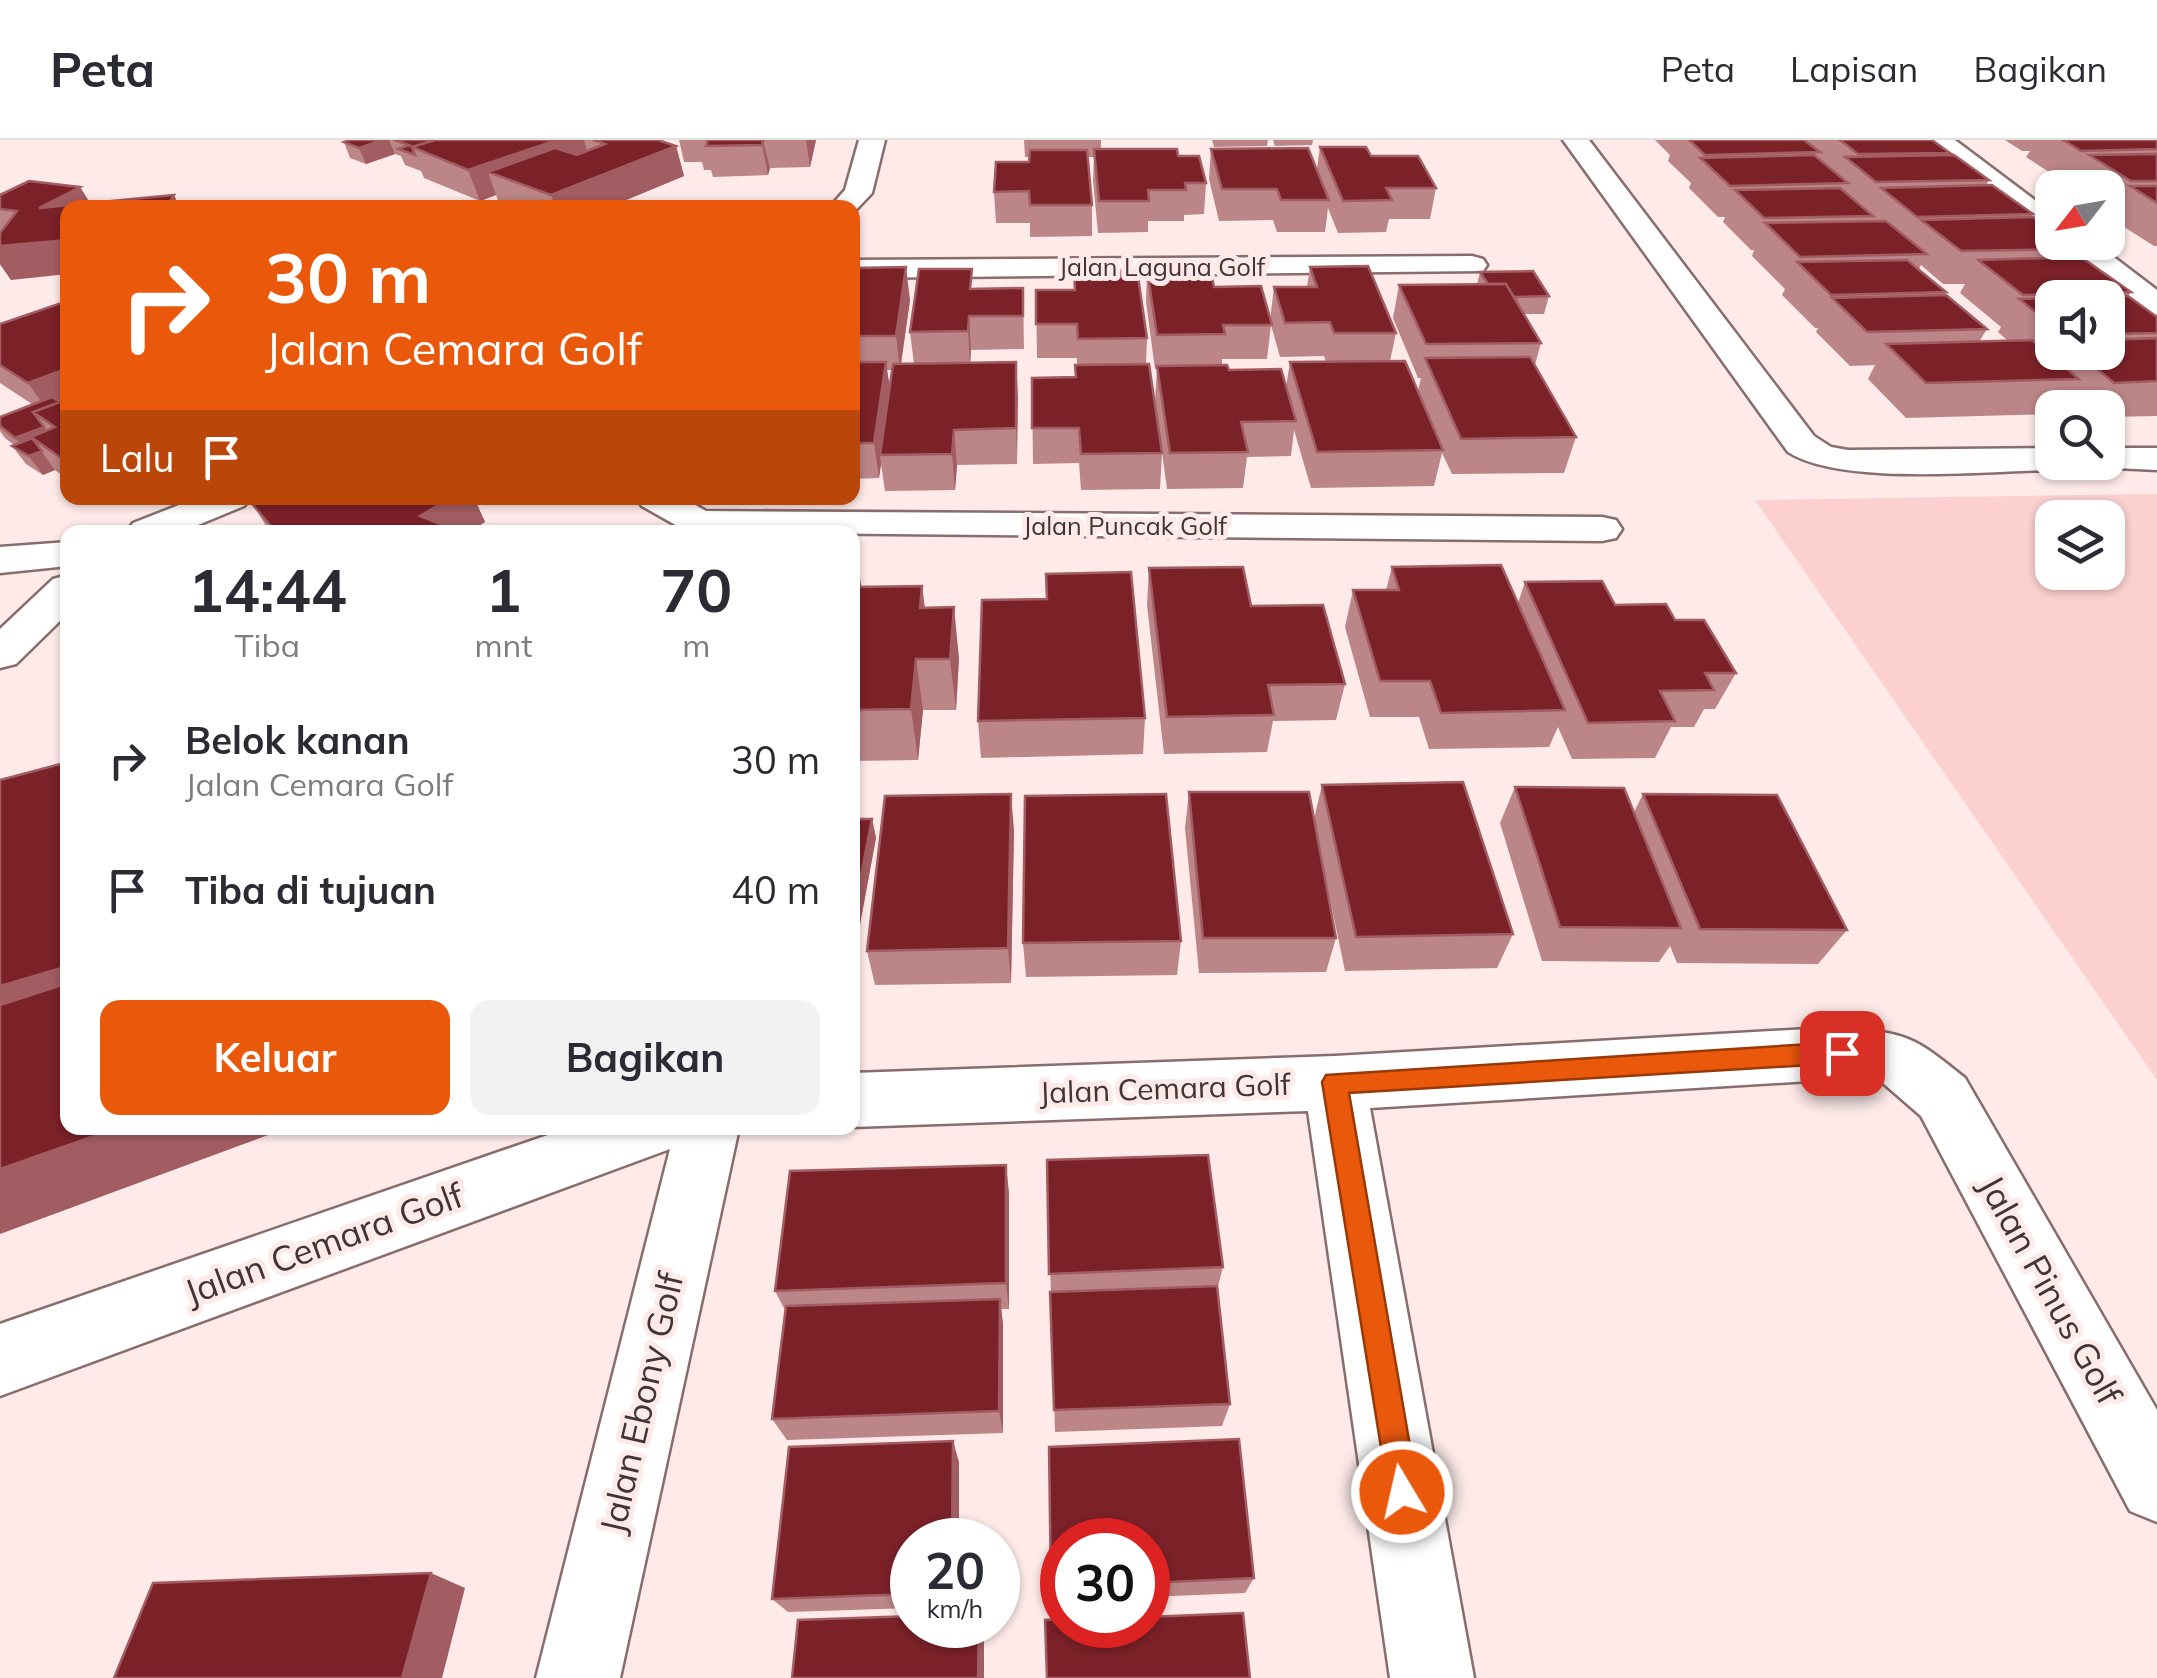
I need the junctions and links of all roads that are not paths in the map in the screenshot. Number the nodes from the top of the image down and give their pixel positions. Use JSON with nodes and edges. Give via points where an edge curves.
{"nodes":[{"id":1,"x":872,"y":140,"type":"edge"},
{"id":2,"x":1576,"y":140,"type":"edge"},
{"id":3,"x":1939,"y":140,"type":"edge"},
{"id":4,"x":851,"y":200,"type":"edge"},
{"id":5,"x":2035,"y":213,"type":"edge"},
{"id":6,"x":2098,"y":260,"type":"edge"},
{"id":7,"x":1472,"y":265,"type":"dead end"},
{"id":8,"x":860,"y":269,"type":"edge"},
{"id":9,"x":2157,"y":305,"type":"edge"},
{"id":10,"x":2157,"y":458,"type":"edge"},
{"id":11,"x":2035,"y":459,"type":"edge"},
{"id":12,"x":2125,"y":459,"type":"edge"},
{"id":13,"x":213,"y":505,"type":"edge"},
{"id":14,"x":664,"y":505,"type":"edge"},
{"id":15,"x":164,"y":525,"type":"edge"},
{"id":16,"x":688,"y":525,"type":"edge"},
{"id":17,"x":860,"y":528,"type":"edge"},
{"id":18,"x":1602,"y":529,"type":"dead end"},
{"id":19,"x":60,"y":555,"type":"edge"},
{"id":20,"x":0,"y":560,"type":"edge"},
{"id":21,"x":60,"y":596,"type":"edge"},
{"id":22,"x":0,"y":654,"type":"edge"},
{"id":23,"x":1335,"y":1082,"type":"junction"},
{"id":24,"x":1942,"y":1097,"type":"joint"},
{"id":25,"x":860,"y":1100,"type":"edge"},
{"id":26,"x":628,"y":1135,"type":"edge"},
{"id":27,"x":705,"y":1135,"type":"edge"},
{"id":28,"x":0,"y":1360,"type":"edge"},
{"id":29,"x":2157,"y":1484,"type":"edge"},
{"id":30,"x":578,"y":1678,"type":"edge"},
{"id":31,"x":1432,"y":1678,"type":"edge"}],
"edges":[{"from":1,"to":4,"type":"street"},
{"from":2,"to":11,"type":"street","via":[[1801,444],[1820,456],[1848,460]]},
{"from":3,"to":5,"type":"street"},
{"from":6,"to":9,"type":"street"},
{"from":7,"to":8,"type":"street","name":"Jalan Laguna Golf"},
{"from":10,"to":12,"type":"street"},
{"from":13,"to":15,"type":"street"},
{"from":14,"to":16,"type":"street","name":"Jalan Puncak Golf"},
{"from":17,"to":18,"type":"street","name":"Jalan Puncak Golf"},
{"from":19,"to":20,"type":"street"},
{"from":21,"to":22,"type":"street"},
{"from":23,"to":24,"type":"street","name":"Jalan Cemara Golf","via":[[1842,1053],[1897,1059]]},
{"from":23,"to":25,"type":"street","name":"Jalan Cemara Golf"},
{"from":23,"to":31,"type":"street"},
{"from":24,"to":29,"type":"street","name":"Jalan Pinus Golf"},
{"from":26,"to":28,"type":"street","name":"Jalan Cemara Golf"},
{"from":27,"to":30,"type":"street","name":"Jalan Ebony Golf"}]}
